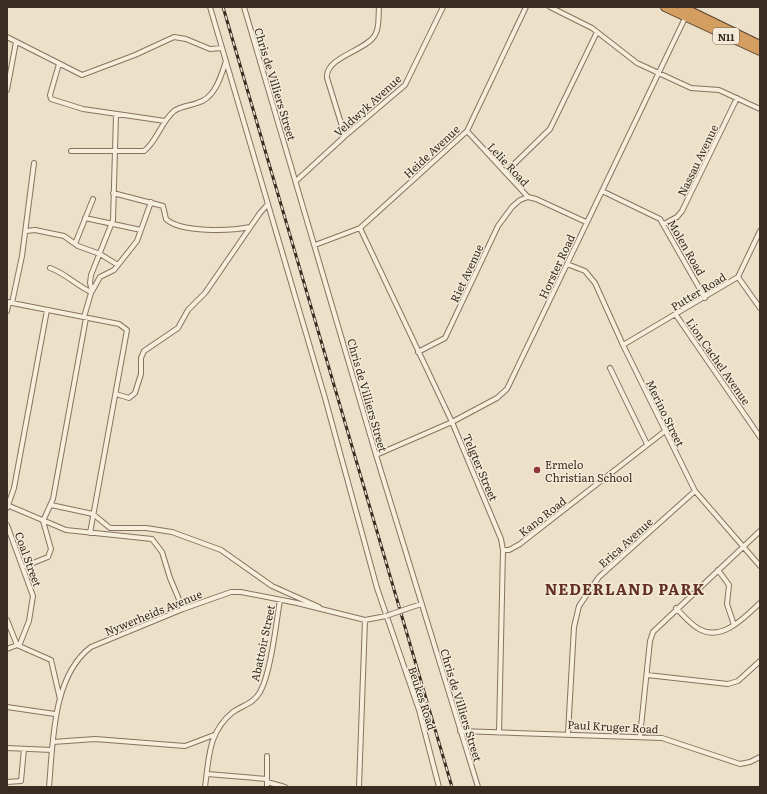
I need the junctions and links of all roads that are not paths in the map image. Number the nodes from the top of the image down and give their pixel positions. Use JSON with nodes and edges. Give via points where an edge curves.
{"nodes":[{"id":1,"x":210,"y":7,"type":"edge"},
{"id":2,"x":244,"y":7,"type":"edge"},
{"id":3,"x":379,"y":7,"type":"edge"},
{"id":4,"x":443,"y":7,"type":"edge"},
{"id":5,"x":526,"y":7,"type":"edge"},
{"id":6,"x":550,"y":7,"type":"edge"},
{"id":7,"x":665,"y":7,"type":"edge"},
{"id":8,"x":686,"y":10,"type":"edge"},
{"id":9,"x":597,"y":32,"type":"junction"},
{"id":10,"x":7,"y":37,"type":"edge"},
{"id":11,"x":16,"y":42,"type":"junction"},
{"id":12,"x":760,"y":45,"type":"edge"},
{"id":13,"x":222,"y":48,"type":"junction"},
{"id":14,"x":760,"y":51,"type":"edge"},
{"id":15,"x":226,"y":61,"type":"junction"},
{"id":16,"x":59,"y":64,"type":"junction"},
{"id":17,"x":660,"y":73,"type":"junction"},
{"id":18,"x":7,"y":90,"type":"edge"},
{"id":19,"x":737,"y":98,"type":"junction"},
{"id":20,"x":760,"y":109,"type":"edge"},
{"id":21,"x":116,"y":115,"type":"junction"},
{"id":22,"x":165,"y":121,"type":"junction"},
{"id":23,"x":467,"y":131,"type":"junction"},
{"id":24,"x":345,"y":136,"type":"junction"},
{"id":25,"x":114,"y":150,"type":"junction"},
{"id":26,"x":71,"y":151,"type":"dead end"},
{"id":27,"x":34,"y":164,"type":"dead end"},
{"id":28,"x":506,"y":172,"type":"junction"},
{"id":29,"x":296,"y":181,"type":"junction"},
{"id":30,"x":602,"y":191,"type":"junction"},
{"id":31,"x":113,"y":194,"type":"junction"},
{"id":32,"x":528,"y":197,"type":"junction"},
{"id":33,"x":93,"y":199,"type":"dead end"},
{"id":34,"x":151,"y":202,"type":"junction"},
{"id":35,"x":268,"y":204,"type":"junction"},
{"id":36,"x":85,"y":218,"type":"junction"},
{"id":37,"x":586,"y":222,"type":"junction"},
{"id":38,"x":112,"y":223,"type":"junction"},
{"id":39,"x":664,"y":224,"type":"junction"},
{"id":40,"x":250,"y":227,"type":"junction"},
{"id":41,"x":360,"y":228,"type":"junction"},
{"id":42,"x":141,"y":230,"type":"junction"},
{"id":43,"x":26,"y":231,"type":"junction"},
{"id":44,"x":760,"y":231,"type":"edge"},
{"id":45,"x":75,"y":244,"type":"junction"},
{"id":46,"x":315,"y":244,"type":"junction"},
{"id":47,"x":100,"y":254,"type":"junction"},
{"id":48,"x":567,"y":264,"type":"junction"},
{"id":49,"x":118,"y":265,"type":"junction"},
{"id":50,"x":50,"y":268,"type":"dead end"},
{"id":51,"x":738,"y":277,"type":"junction"},
{"id":52,"x":92,"y":292,"type":"junction"},
{"id":53,"x":705,"y":298,"type":"junction"},
{"id":54,"x":9,"y":302,"type":"edge"},
{"id":55,"x":760,"y":308,"type":"edge"},
{"id":56,"x":47,"y":310,"type":"junction"},
{"id":57,"x":7,"y":311,"type":"edge"},
{"id":58,"x":676,"y":315,"type":"junction"},
{"id":59,"x":85,"y":317,"type":"junction"},
{"id":60,"x":623,"y":345,"type":"junction"},
{"id":61,"x":418,"y":352,"type":"junction"},
{"id":62,"x":610,"y":368,"type":"dead end"},
{"id":63,"x":116,"y":394,"type":"junction"},
{"id":64,"x":452,"y":422,"type":"junction"},
{"id":65,"x":665,"y":431,"type":"junction"},
{"id":66,"x":760,"y":437,"type":"edge"},
{"id":67,"x":647,"y":444,"type":"junction"},
{"id":68,"x":376,"y":455,"type":"junction"},
{"id":69,"x":695,"y":491,"type":"junction"},
{"id":70,"x":50,"y":505,"type":"junction"},
{"id":71,"x":7,"y":506,"type":"edge"},
{"id":72,"x":93,"y":514,"type":"junction"},
{"id":73,"x":42,"y":520,"type":"junction"},
{"id":74,"x":7,"y":525,"type":"edge"},
{"id":75,"x":760,"y":531,"type":"edge"},
{"id":76,"x":90,"y":534,"type":"junction"},
{"id":77,"x":743,"y":546,"type":"junction"},
{"id":78,"x":503,"y":550,"type":"junction"},
{"id":79,"x":760,"y":566,"type":"edge"},
{"id":80,"x":23,"y":567,"type":"junction"},
{"id":81,"x":718,"y":570,"type":"junction"},
{"id":82,"x":280,"y":600,"type":"junction"},
{"id":83,"x":760,"y":603,"type":"edge"},
{"id":84,"x":422,"y":604,"type":"junction"},
{"id":85,"x":676,"y":608,"type":"junction"},
{"id":86,"x":183,"y":609,"type":"junction"},
{"id":87,"x":323,"y":609,"type":"junction"},
{"id":88,"x":386,"y":616,"type":"junction"},
{"id":89,"x":7,"y":620,"type":"edge"},
{"id":90,"x":365,"y":620,"type":"junction"},
{"id":91,"x":734,"y":625,"type":"junction"},
{"id":92,"x":18,"y":646,"type":"junction"},
{"id":93,"x":7,"y":649,"type":"edge"},
{"id":94,"x":759,"y":664,"type":"edge"},
{"id":95,"x":647,"y":676,"type":"junction"},
{"id":96,"x":60,"y":699,"type":"junction"},
{"id":97,"x":7,"y":707,"type":"edge"},
{"id":98,"x":55,"y":714,"type":"junction"},
{"id":99,"x":460,"y":731,"type":"junction"},
{"id":100,"x":499,"y":733,"type":"junction"},
{"id":101,"x":568,"y":733,"type":"junction"},
{"id":102,"x":214,"y":735,"type":"junction"},
{"id":103,"x":640,"y":736,"type":"junction"},
{"id":104,"x":53,"y":742,"type":"junction"},
{"id":105,"x":7,"y":748,"type":"edge"},
{"id":106,"x":24,"y":749,"type":"junction"},
{"id":107,"x":52,"y":750,"type":"junction"},
{"id":108,"x":267,"y":756,"type":"dead end"},
{"id":109,"x":760,"y":757,"type":"edge"},
{"id":110,"x":207,"y":774,"type":"junction"},
{"id":111,"x":267,"y":781,"type":"junction"},
{"id":112,"x":7,"y":782,"type":"edge"},
{"id":113,"x":49,"y":787,"type":"edge"},
{"id":114,"x":205,"y":787,"type":"edge"},
{"id":115,"x":267,"y":787,"type":"edge"},
{"id":116,"x":285,"y":787,"type":"edge"},
{"id":117,"x":359,"y":787,"type":"edge"},
{"id":118,"x":439,"y":787,"type":"edge"},
{"id":119,"x":478,"y":787,"type":"edge"}],
"edges":[{"from":1,"to":13,"type":"street","name":"Beukes Road"},
{"from":2,"to":29,"type":"street","name":"Chris de Villiers Street"},
{"from":3,"to":24,"type":"street","via":[[378,26],[372,39],[334,64],[327,72]]},
{"from":4,"to":24,"type":"street","name":"Veldwyk Avenue","via":[[405,85]]},
{"from":5,"to":23,"type":"street","name":"Heide Avenue"},
{"from":6,"to":9,"type":"street"},
{"from":7,"to":8,"type":"highway","number":"N11"},
{"from":8,"to":12,"type":"highway","number":"N11"},
{"from":8,"to":14,"type":"highway","number":"N11"},
{"from":8,"to":17,"type":"street","name":"Horster Road"},
{"from":9,"to":17,"type":"street","via":[[630,58]]},
{"from":9,"to":28,"type":"street","via":[[552,125]]},
{"from":10,"to":11,"type":"street"},
{"from":11,"to":16,"type":"street"},
{"from":11,"to":18,"type":"street"},
{"from":13,"to":15,"type":"street","name":"Beukes Road"},
{"from":13,"to":16,"type":"street","via":[[210,49],[174,37],[85,75]]},
{"from":15,"to":22,"type":"street","via":[[215,89],[200,103],[182,107]]},
{"from":15,"to":35,"type":"street","name":"Beukes Road"},
{"from":16,"to":21,"type":"street","via":[[50,94],[51,99],[69,106]]},
{"from":17,"to":19,"type":"street","via":[[693,89],[719,90]]},
{"from":17,"to":30,"type":"street","name":"Horster Road"},
{"from":19,"to":20,"type":"street"},
{"from":19,"to":39,"type":"street","name":"Nassau Avenue","via":[[682,211]]},
{"from":21,"to":22,"type":"street"},
{"from":21,"to":25,"type":"street"},
{"from":22,"to":25,"type":"street","via":[[144,151]]},
{"from":23,"to":28,"type":"street","name":"Lelie Road"},
{"from":23,"to":41,"type":"street","name":"Heide Avenue"},
{"from":24,"to":29,"type":"street","name":"Veldwyk Avenue"},
{"from":25,"to":26,"type":"street"},
{"from":25,"to":31,"type":"street"},
{"from":27,"to":43,"type":"street"},
{"from":28,"to":32,"type":"street","name":"Lelie Road"},
{"from":29,"to":46,"type":"street","name":"Chris de Villiers Street"},
{"from":30,"to":37,"type":"street","name":"Horster Road"},
{"from":30,"to":39,"type":"street","name":"Molen Road","via":[[652,215]]},
{"from":31,"to":34,"type":"street"},
{"from":31,"to":38,"type":"street"},
{"from":32,"to":37,"type":"street","name":"Lelie Road"},
{"from":32,"to":61,"type":"street","name":"Riet Avenue","via":[[512,207],[498,226],[445,338]]},
{"from":33,"to":36,"type":"street"},
{"from":34,"to":40,"type":"street","via":[[164,207],[166,219],[174,224],[219,231]]},
{"from":34,"to":42,"type":"street"},
{"from":35,"to":40,"type":"street"},
{"from":35,"to":88,"type":"street","name":"Beukes Road"},
{"from":36,"to":38,"type":"street"},
{"from":36,"to":45,"type":"street"},
{"from":37,"to":48,"type":"street","name":"Horster Road"},
{"from":38,"to":42,"type":"street"},
{"from":38,"to":47,"type":"street"},
{"from":39,"to":53,"type":"street","name":"Molen Road"},
{"from":40,"to":63,"type":"street","via":[[205,294],[186,313],[178,328],[144,351],[141,358],[142,374],[133,395],[129,398]]},
{"from":41,"to":46,"type":"street","name":"Heide Avenue"},
{"from":41,"to":61,"type":"street","name":"Telgter Street"},
{"from":42,"to":49,"type":"street","via":[[136,243]]},
{"from":43,"to":45,"type":"street","via":[[35,230],[61,235],[68,237]]},
{"from":43,"to":54,"type":"street"},
{"from":44,"to":51,"type":"street","name":"Putter Road"},
{"from":45,"to":47,"type":"street"},
{"from":46,"to":68,"type":"street","name":"Chris de Villiers Street"},
{"from":47,"to":49,"type":"street"},
{"from":47,"to":52,"type":"street","via":[[91,275]]},
{"from":48,"to":60,"type":"street","name":"Merino Street","via":[[585,271],[593,279]]},
{"from":48,"to":64,"type":"street","name":"Horster Road","via":[[508,389],[497,398]]},
{"from":49,"to":52,"type":"street","via":[[110,273],[100,277]]},
{"from":50,"to":52,"type":"street"},
{"from":51,"to":53,"type":"street","name":"Putter Road"},
{"from":51,"to":55,"type":"street"},
{"from":52,"to":59,"type":"street"},
{"from":53,"to":58,"type":"street","name":"Putter Road"},
{"from":54,"to":56,"type":"street"},
{"from":54,"to":57,"type":"street"},
{"from":56,"to":59,"type":"street"},
{"from":56,"to":71,"type":"street","via":[[14,488]]},
{"from":58,"to":60,"type":"street","name":"Putter Road"},
{"from":58,"to":66,"type":"street","name":"Lion Cachel Avenue"},
{"from":59,"to":63,"type":"street","via":[[119,324],[127,330]]},
{"from":59,"to":70,"type":"street"},
{"from":60,"to":65,"type":"street","name":"Merino Street"},
{"from":61,"to":64,"type":"street","name":"Telgter Street"},
{"from":62,"to":67,"type":"street"},
{"from":63,"to":72,"type":"street"},
{"from":64,"to":68,"type":"street","name":"Horster Road"},
{"from":64,"to":78,"type":"street","name":"Telgter Street","via":[[497,526]]},
{"from":65,"to":67,"type":"street","name":"Kano Road"},
{"from":65,"to":69,"type":"street","name":"Merino Street"},
{"from":67,"to":78,"type":"street","name":"Kano Road","via":[[520,544]]},
{"from":68,"to":84,"type":"street","name":"Chris de Villiers Street"},
{"from":69,"to":77,"type":"street","name":"Merino Street"},
{"from":69,"to":101,"type":"street","name":"Erica Avenue","via":[[602,574],[579,606],[574,627]]},
{"from":70,"to":72,"type":"street"},
{"from":70,"to":73,"type":"street"},
{"from":71,"to":73,"type":"street"},
{"from":72,"to":76,"type":"street"},
{"from":72,"to":87,"type":"street","via":[[110,528],[146,528],[172,532],[221,550],[272,586]]},
{"from":73,"to":76,"type":"street","via":[[66,530]]},
{"from":73,"to":80,"type":"street","via":[[51,549],[50,554]]},
{"from":74,"to":80,"type":"street","name":"Coal Street"},
{"from":75,"to":77,"type":"street"},
{"from":76,"to":86,"type":"street","via":[[146,537],[155,541],[162,552]]},
{"from":77,"to":79,"type":"street","name":"Merino Street"},
{"from":77,"to":81,"type":"street"},
{"from":78,"to":100,"type":"street","name":"Telgter Street"},
{"from":80,"to":92,"type":"street","name":"Coal Street","via":[[33,601],[29,621]]},
{"from":81,"to":85,"type":"street"},
{"from":81,"to":91,"type":"street","via":[[729,585],[727,604]]},
{"from":82,"to":86,"type":"street","name":"Nywerheids Avenue","via":[[231,592]]},
{"from":82,"to":87,"type":"street","name":"Nywerheids Avenue"},
{"from":82,"to":102,"type":"street","name":"Abattoir Street","via":[[268,667],[260,692],[252,702],[229,716]]},
{"from":83,"to":91,"type":"street"},
{"from":84,"to":88,"type":"street","bridge":true},
{"from":84,"to":99,"type":"street","name":"Chris de Villiers Street"},
{"from":85,"to":91,"type":"street","via":[[704,631],[726,629]]},
{"from":85,"to":95,"type":"street","via":[[653,632]]},
{"from":86,"to":96,"type":"street","name":"Nywerheids Avenue","via":[[87,650],[74,667]]},
{"from":87,"to":90,"type":"street"},
{"from":88,"to":90,"type":"street"},
{"from":88,"to":118,"type":"street","name":"Beukes Road","via":[[417,703]]},
{"from":89,"to":92,"type":"street"},
{"from":90,"to":117,"type":"street"},
{"from":92,"to":93,"type":"street"},
{"from":92,"to":96,"type":"street","via":[[51,660]]},
{"from":94,"to":95,"type":"street","via":[[738,681],[728,684]]},
{"from":95,"to":103,"type":"street"},
{"from":96,"to":98,"type":"street","name":"Nywerheids Avenue"},
{"from":97,"to":98,"type":"street"},
{"from":98,"to":104,"type":"street","name":"Nywerheids Avenue"},
{"from":99,"to":100,"type":"street","name":"Paul Kruger Road"},
{"from":99,"to":119,"type":"street","name":"Chris de Villiers Street"},
{"from":100,"to":101,"type":"street","name":"Paul Kruger Road"},
{"from":101,"to":103,"type":"street","name":"Paul Kruger Road"},
{"from":102,"to":104,"type":"street","via":[[185,746],[95,739]]},
{"from":102,"to":110,"type":"street","name":"Abattoir Street"},
{"from":103,"to":109,"type":"street","name":"Paul Kruger Road","via":[[672,739],[740,764],[747,764]]},
{"from":104,"to":107,"type":"street","name":"Nywerheids Avenue"},
{"from":105,"to":106,"type":"street"},
{"from":106,"to":107,"type":"street"},
{"from":106,"to":112,"type":"street","via":[[21,781]]},
{"from":107,"to":113,"type":"street","name":"Nywerheids Avenue"},
{"from":108,"to":111,"type":"street"},
{"from":110,"to":111,"type":"street"},
{"from":110,"to":114,"type":"street","name":"Abattoir Street"},
{"from":111,"to":115,"type":"street"},
{"from":111,"to":116,"type":"street"}]}
